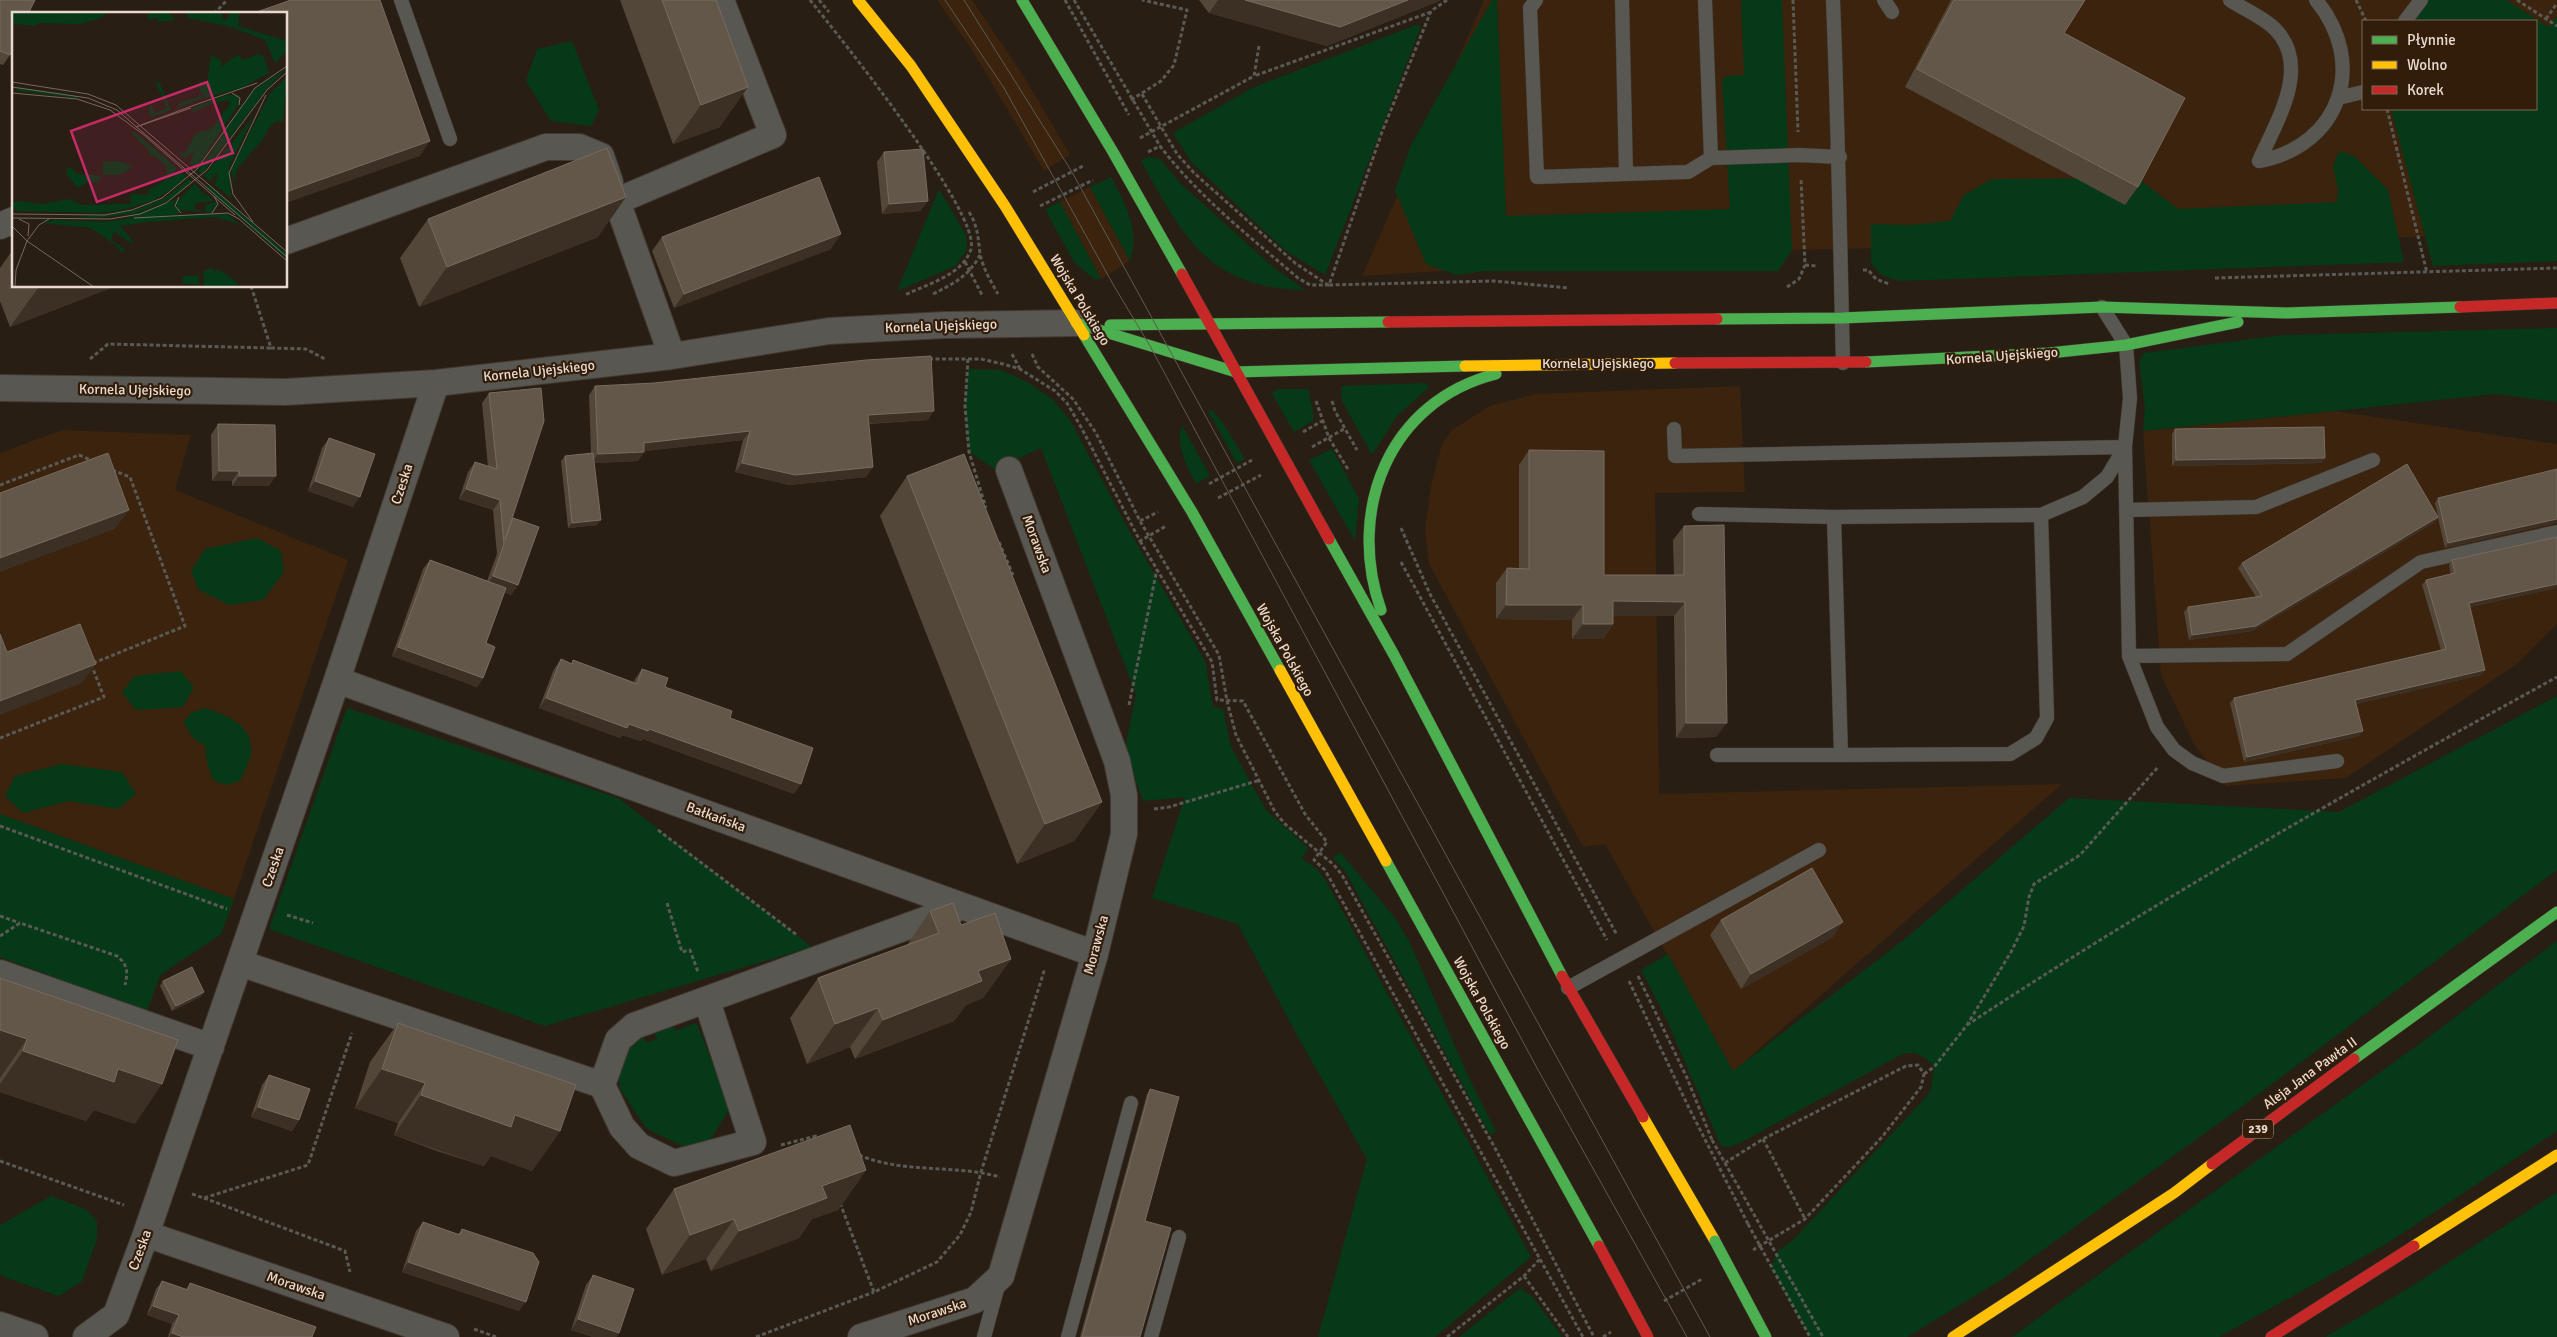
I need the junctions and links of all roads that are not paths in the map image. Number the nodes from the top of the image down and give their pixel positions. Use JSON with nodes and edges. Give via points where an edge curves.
{"nodes":[{"id":1,"x":400,"y":0,"type":"edge"},
{"id":2,"x":721,"y":0,"type":"edge"},
{"id":3,"x":858,"y":0,"type":"edge"},
{"id":4,"x":1022,"y":0,"type":"edge"},
{"id":5,"x":1536,"y":0,"type":"edge"},
{"id":6,"x":1622,"y":0,"type":"edge"},
{"id":7,"x":1705,"y":0,"type":"edge"},
{"id":8,"x":1833,"y":0,"type":"edge"},
{"id":9,"x":1884,"y":0,"type":"edge"},
{"id":10,"x":2230,"y":0,"type":"edge"},
{"id":11,"x":2316,"y":0,"type":"edge"},
{"id":12,"x":2421,"y":0,"type":"edge"},
{"id":13,"x":1892,"y":12,"type":"dead end"},
{"id":14,"x":2406,"y":20,"type":"edge"},
{"id":15,"x":2362,"y":92,"type":"edge"},
{"id":16,"x":2338,"y":98,"type":"junction"},
{"id":17,"x":450,"y":139,"type":"dead end"},
{"id":18,"x":1840,"y":157,"type":"junction"},
{"id":19,"x":1711,"y":158,"type":"junction"},
{"id":20,"x":1626,"y":173,"type":"junction"},
{"id":21,"x":617,"y":202,"type":"junction"},
{"id":22,"x":12,"y":221,"type":"edge"},
{"id":23,"x":0,"y":226,"type":"edge"},
{"id":24,"x":288,"y":240,"type":"edge"},
{"id":25,"x":2557,"y":303,"type":"edge"},
{"id":26,"x":2102,"y":307,"type":"junction"},
{"id":27,"x":2286,"y":313,"type":"junction"},
{"id":28,"x":1842,"y":318,"type":"junction"},
{"id":29,"x":1076,"y":324,"type":"junction"},
{"id":30,"x":1210,"y":324,"type":"junction"},
{"id":31,"x":2126,"y":345,"type":"junction"},
{"id":32,"x":672,"y":356,"type":"junction"},
{"id":33,"x":1537,"y":363,"type":"junction"},
{"id":34,"x":1843,"y":364,"type":"junction"},
{"id":35,"x":1236,"y":372,"type":"junction"},
{"id":36,"x":436,"y":382,"type":"junction"},
{"id":37,"x":0,"y":388,"type":"edge"},
{"id":38,"x":1674,"y":429,"type":"dead end"},
{"id":39,"x":2125,"y":447,"type":"junction"},
{"id":40,"x":2373,"y":460,"type":"dead end"},
{"id":41,"x":1009,"y":470,"type":"dead end"},
{"id":42,"x":2126,"y":510,"type":"junction"},
{"id":43,"x":1699,"y":514,"type":"dead end"},
{"id":44,"x":2041,"y":515,"type":"junction"},
{"id":45,"x":1834,"y":517,"type":"junction"},
{"id":46,"x":2557,"y":532,"type":"edge"},
{"id":47,"x":1394,"y":655,"type":"junction"},
{"id":48,"x":2129,"y":656,"type":"junction"},
{"id":49,"x":337,"y":680,"type":"junction"},
{"id":50,"x":1718,"y":755,"type":"dead end"},
{"id":51,"x":1841,"y":755,"type":"junction"},
{"id":52,"x":2337,"y":761,"type":"dead end"},
{"id":53,"x":1819,"y":850,"type":"dead end"},
{"id":54,"x":963,"y":906,"type":"junction"},
{"id":55,"x":2557,"y":912,"type":"edge"},
{"id":56,"x":1095,"y":954,"type":"junction"},
{"id":57,"x":240,"y":962,"type":"junction"},
{"id":58,"x":0,"y":973,"type":"edge"},
{"id":59,"x":1568,"y":988,"type":"junction"},
{"id":60,"x":707,"y":1001,"type":"junction"},
{"id":61,"x":211,"y":1047,"type":"junction"},
{"id":62,"x":602,"y":1085,"type":"junction"},
{"id":63,"x":1132,"y":1103,"type":"dead end"},
{"id":64,"x":2557,"y":1155,"type":"edge"},
{"id":65,"x":148,"y":1226,"type":"junction"},
{"id":66,"x":1178,"y":1237,"type":"dead end"},
{"id":67,"x":1001,"y":1276,"type":"junction"},
{"id":68,"x":0,"y":1324,"type":"edge"},
{"id":69,"x":864,"y":1336,"type":"edge"},
{"id":70,"x":35,"y":1337,"type":"edge"},
{"id":71,"x":86,"y":1337,"type":"edge"},
{"id":72,"x":446,"y":1337,"type":"edge"},
{"id":73,"x":984,"y":1337,"type":"edge"},
{"id":74,"x":1068,"y":1337,"type":"edge"},
{"id":75,"x":1151,"y":1337,"type":"edge"},
{"id":76,"x":1648,"y":1337,"type":"edge"},
{"id":77,"x":1766,"y":1337,"type":"edge"},
{"id":78,"x":1953,"y":1337,"type":"edge"},
{"id":79,"x":2270,"y":1337,"type":"edge"}],
"edges":[{"from":1,"to":17,"type":"lane"},
{"from":2,"to":21,"type":"street","via":[[773,135]]},
{"from":3,"to":29,"type":"street","name":"Wojska Polskiego","via":[[911,66],[1005,206]]},
{"from":4,"to":30,"type":"street"},
{"from":5,"to":20,"type":"lane","via":[[1530,8],[1537,177]]},
{"from":6,"to":20,"type":"lane"},
{"from":7,"to":19,"type":"lane"},
{"from":8,"to":18,"type":"lane"},
{"from":9,"to":13,"type":"lane"},
{"from":10,"to":16,"type":"lane","via":[[2274,29],[2288,49],[2291,80],[2259,160],[2275,158],[2308,142],[2319,131]]},
{"from":11,"to":16,"type":"lane","via":[[2331,21],[2340,48],[2342,79]]},
{"from":12,"to":14,"type":"lane"},
{"from":15,"to":16,"type":"lane"},
{"from":18,"to":19,"type":"lane"},
{"from":18,"to":28,"type":"lane"},
{"from":19,"to":20,"type":"lane","via":[[1688,172]]},
{"from":21,"to":24,"type":"street","via":[[601,156],[579,147],[546,146]]},
{"from":21,"to":32,"type":"street"},
{"from":22,"to":23,"type":"street"},
{"from":25,"to":27,"type":"street"},
{"from":26,"to":27,"type":"street","name":"Kornela Ujejskiego"},
{"from":26,"to":28,"type":"street","name":"Kornela Ujejskiego"},
{"from":26,"to":31,"type":"lane"},
{"from":27,"to":31,"type":"street","name":"Kornela Ujejskiego"},
{"from":28,"to":30,"type":"street","name":"Kornela Ujejskiego"},
{"from":28,"to":34,"type":"lane"},
{"from":29,"to":30,"type":"street","name":"Kornela Ujejskiego"},
{"from":29,"to":32,"type":"street","name":"Kornela Ujejskiego","via":[[945,325],[829,331]]},
{"from":29,"to":35,"type":"street","name":"Kornela Ujejskiego"},
{"from":29,"to":76,"type":"street","name":"Wojska Polskiego","bridge":true,"via":[[1192,512]]},
{"from":30,"to":35,"type":"street"},
{"from":31,"to":34,"type":"street","name":"Kornela Ujejskiego","via":[[2049,353]]},
{"from":31,"to":39,"type":"lane","via":[[2130,398]]},
{"from":32,"to":36,"type":"street","name":"Kornela Ujejskiego"},
{"from":33,"to":34,"type":"street","name":"Kornela Ujejskiego"},
{"from":33,"to":35,"type":"street","name":"Kornela Ujejskiego"},
{"from":33,"to":47,"type":"street","via":[[1450,390],[1429,405],[1408,427],[1383,465],[1371,508],[1369,566]]},
{"from":35,"to":47,"type":"street"},
{"from":36,"to":37,"type":"street","name":"Kornela Ujejskiego","via":[[285,392]]},
{"from":36,"to":49,"type":"street","name":"Czeska"},
{"from":38,"to":39,"type":"lane","via":[[1675,456]]},
{"from":39,"to":42,"type":"lane"},
{"from":39,"to":44,"type":"lane","via":[[2107,477],[2083,497]]},
{"from":40,"to":42,"type":"lane","via":[[2256,507]]},
{"from":41,"to":56,"type":"street","name":"Morawska","via":[[1117,761],[1124,795],[1124,834]]},
{"from":42,"to":48,"type":"lane"},
{"from":43,"to":45,"type":"lane"},
{"from":44,"to":45,"type":"lane"},
{"from":44,"to":51,"type":"lane","via":[[2047,718],[2036,738],[2010,754]]},
{"from":45,"to":51,"type":"lane"},
{"from":46,"to":48,"type":"lane","via":[[2421,562],[2287,654]]},
{"from":47,"to":59,"type":"street"},
{"from":48,"to":52,"type":"lane","via":[[2157,727],[2174,750],[2192,763],[2224,776]]},
{"from":49,"to":54,"type":"street","name":"Bałkańska"},
{"from":49,"to":57,"type":"street","name":"Czeska"},
{"from":50,"to":51,"type":"lane"},
{"from":53,"to":59,"type":"lane"},
{"from":54,"to":56,"type":"street","name":"Bałkańska"},
{"from":54,"to":60,"type":"street"},
{"from":55,"to":78,"type":"street","name":"Aleja Jana Pawła II","number":"239","via":[[2288,1106],[2174,1193]]},
{"from":56,"to":67,"type":"street","name":"Morawska"},
{"from":57,"to":61,"type":"street","name":"Czeska"},
{"from":57,"to":62,"type":"street"},
{"from":58,"to":61,"type":"street"},
{"from":59,"to":77,"type":"street","bridge":true,"via":[[1715,1240]]},
{"from":60,"to":62,"type":"street","via":[[634,1026],[618,1040]]},
{"from":60,"to":62,"type":"street","via":[[753,1142],[674,1164],[639,1146],[622,1127]]},
{"from":61,"to":65,"type":"street","name":"Czeska"},
{"from":63,"to":74,"type":"lane"},
{"from":64,"to":79,"type":"street"},
{"from":65,"to":71,"type":"street","name":"Czeska","via":[[116,1315]]},
{"from":65,"to":72,"type":"street","name":"Morawska"},
{"from":66,"to":75,"type":"lane"},
{"from":67,"to":69,"type":"street","name":"Morawska","via":[[975,1300]]},
{"from":67,"to":73,"type":"lane"},
{"from":68,"to":70,"type":"street"}]}
